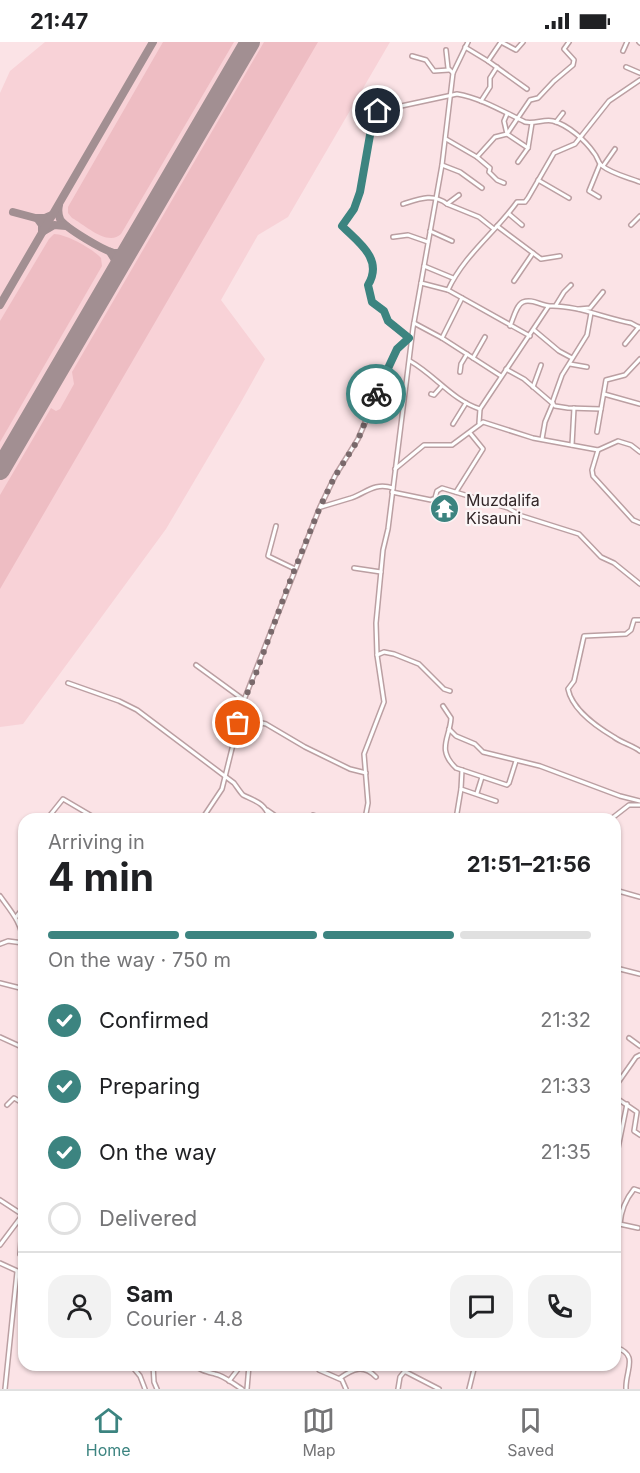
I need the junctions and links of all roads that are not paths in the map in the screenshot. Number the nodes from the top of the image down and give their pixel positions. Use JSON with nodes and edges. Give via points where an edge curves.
{"nodes":[{"id":1,"x":468,"y":42,"type":"edge"},
{"id":2,"x":523,"y":42,"type":"edge"},
{"id":3,"x":569,"y":42,"type":"edge"},
{"id":4,"x":627,"y":42,"type":"edge"},
{"id":5,"x":465,"y":47,"type":"junction"},
{"id":6,"x":446,"y":50,"type":"dead end"},
{"id":7,"x":623,"y":51,"type":"dead end"},
{"id":8,"x":412,"y":56,"type":"dead end"},
{"id":9,"x":488,"y":61,"type":"junction"},
{"id":10,"x":497,"y":67,"type":"junction"},
{"id":11,"x":626,"y":67,"type":"dead end"},
{"id":12,"x":449,"y":70,"type":"junction"},
{"id":13,"x":453,"y":73,"type":"junction"},
{"id":14,"x":640,"y":73,"type":"edge"},
{"id":15,"x":640,"y":80,"type":"edge"},
{"id":16,"x":527,"y":89,"type":"dead end"},
{"id":17,"x":451,"y":96,"type":"junction"},
{"id":18,"x":481,"y":101,"type":"junction"},
{"id":19,"x":563,"y":113,"type":"dead end"},
{"id":20,"x":507,"y":114,"type":"junction"},
{"id":21,"x":518,"y":118,"type":"junction"},
{"id":22,"x":556,"y":122,"type":"junction"},
{"id":23,"x":532,"y":123,"type":"junction"},
{"id":24,"x":507,"y":134,"type":"junction"},
{"id":25,"x":445,"y":138,"type":"junction"},
{"id":26,"x":581,"y":138,"type":"junction"},
{"id":27,"x":528,"y":148,"type":"junction"},
{"id":28,"x":615,"y":149,"type":"dead end"},
{"id":29,"x":477,"y":157,"type":"junction"},
{"id":30,"x":518,"y":162,"type":"dead end"},
{"id":31,"x":442,"y":165,"type":"junction"},
{"id":32,"x":602,"y":165,"type":"junction"},
{"id":33,"x":538,"y":180,"type":"junction"},
{"id":34,"x":640,"y":182,"type":"edge"},
{"id":35,"x":504,"y":183,"type":"dead end"},
{"id":36,"x":482,"y":188,"type":"dead end"},
{"id":37,"x":459,"y":195,"type":"dead end"},
{"id":38,"x":436,"y":197,"type":"junction"},
{"id":39,"x":599,"y":197,"type":"dead end"},
{"id":40,"x":569,"y":198,"type":"dead end"},
{"id":41,"x":403,"y":204,"type":"dead end"},
{"id":42,"x":447,"y":204,"type":"junction"},
{"id":43,"x":509,"y":213,"type":"junction"},
{"id":44,"x":640,"y":216,"type":"edge"},
{"id":45,"x":522,"y":225,"type":"dead end"},
{"id":46,"x":631,"y":225,"type":"dead end"},
{"id":47,"x":495,"y":227,"type":"junction"},
{"id":48,"x":430,"y":231,"type":"junction"},
{"id":49,"x":393,"y":237,"type":"dead end"},
{"id":50,"x":452,"y":241,"type":"dead end"},
{"id":51,"x":428,"y":242,"type":"junction"},
{"id":52,"x":533,"y":253,"type":"junction"},
{"id":53,"x":560,"y":256,"type":"dead end"},
{"id":54,"x":424,"y":266,"type":"junction"},
{"id":55,"x":453,"y":278,"type":"junction"},
{"id":56,"x":514,"y":281,"type":"dead end"},
{"id":57,"x":421,"y":283,"type":"junction"},
{"id":58,"x":571,"y":285,"type":"dead end"},
{"id":59,"x":448,"y":290,"type":"junction"},
{"id":60,"x":603,"y":292,"type":"dead end"},
{"id":61,"x":462,"y":298,"type":"junction"},
{"id":62,"x":556,"y":305,"type":"junction"},
{"id":63,"x":548,"y":307,"type":"junction"},
{"id":64,"x":577,"y":309,"type":"junction"},
{"id":65,"x":591,"y":313,"type":"junction"},
{"id":66,"x":414,"y":323,"type":"junction"},
{"id":67,"x":510,"y":326,"type":"junction"},
{"id":68,"x":639,"y":327,"type":"edge"},
{"id":69,"x":534,"y":330,"type":"junction"},
{"id":70,"x":485,"y":336,"type":"dead end"},
{"id":71,"x":530,"y":336,"type":"junction"},
{"id":72,"x":410,"y":337,"type":"junction"},
{"id":73,"x":442,"y":338,"type":"junction"},
{"id":74,"x":625,"y":344,"type":"dead end"},
{"id":75,"x":467,"y":354,"type":"junction"},
{"id":76,"x":473,"y":358,"type":"junction"},
{"id":77,"x":572,"y":358,"type":"junction"},
{"id":78,"x":640,"y":359,"type":"edge"},
{"id":79,"x":410,"y":360,"type":"junction"},
{"id":80,"x":570,"y":364,"type":"junction"},
{"id":81,"x":541,"y":365,"type":"dead end"},
{"id":82,"x":587,"y":367,"type":"dead end"},
{"id":83,"x":506,"y":369,"type":"junction"},
{"id":84,"x":460,"y":372,"type":"dead end"},
{"id":85,"x":501,"y":376,"type":"junction"},
{"id":86,"x":442,"y":386,"type":"junction"},
{"id":87,"x":533,"y":387,"type":"junction"},
{"id":88,"x":431,"y":394,"type":"dead end"},
{"id":89,"x":604,"y":394,"type":"junction"},
{"id":90,"x":466,"y":403,"type":"junction"},
{"id":91,"x":552,"y":403,"type":"junction"},
{"id":92,"x":640,"y":404,"type":"edge"},
{"id":93,"x":574,"y":408,"type":"junction"},
{"id":94,"x":480,"y":409,"type":"junction"},
{"id":95,"x":601,"y":409,"type":"junction"},
{"id":96,"x":479,"y":423,"type":"junction"},
{"id":97,"x":453,"y":424,"type":"dead end"},
{"id":98,"x":597,"y":432,"type":"dead end"},
{"id":99,"x":470,"y":433,"type":"junction"},
{"id":100,"x":542,"y":439,"type":"junction"},
{"id":101,"x":572,"y":445,"type":"junction"},
{"id":102,"x":598,"y":450,"type":"junction"},
{"id":103,"x":640,"y":452,"type":"edge"},
{"id":104,"x":395,"y":469,"type":"junction"},
{"id":105,"x":393,"y":490,"type":"junction"},
{"id":106,"x":456,"y":492,"type":"junction"},
{"id":107,"x":320,"y":507,"type":"junction"},
{"id":108,"x":640,"y":523,"type":"edge"},
{"id":109,"x":276,"y":526,"type":"dead end"},
{"id":110,"x":354,"y":568,"type":"dead end"},
{"id":111,"x":295,"y":569,"type":"junction"},
{"id":112,"x":381,"y":572,"type":"junction"},
{"id":113,"x":640,"y":584,"type":"edge"},
{"id":114,"x":640,"y":620,"type":"edge"},
{"id":115,"x":377,"y":655,"type":"junction"},
{"id":116,"x":196,"y":665,"type":"dead end"},
{"id":117,"x":68,"y":683,"type":"dead end"},
{"id":118,"x":450,"y":691,"type":"dead end"},
{"id":119,"x":244,"y":700,"type":"junction"},
{"id":120,"x":443,"y":706,"type":"dead end"},
{"id":121,"x":238,"y":723,"type":"junction"},
{"id":122,"x":449,"y":729,"type":"junction"},
{"id":123,"x":640,"y":751,"type":"edge"},
{"id":124,"x":516,"y":761,"type":"junction"},
{"id":125,"x":462,"y":770,"type":"junction"},
{"id":126,"x":366,"y":773,"type":"junction"},
{"id":127,"x":225,"y":777,"type":"junction"},
{"id":128,"x":482,"y":777,"type":"junction"},
{"id":129,"x":461,"y":789,"type":"junction"},
{"id":130,"x":477,"y":794,"type":"junction"},
{"id":131,"x":496,"y":801,"type":"dead end"},
{"id":132,"x":640,"y":803,"type":"edge"},
{"id":133,"x":52,"y":813,"type":"edge"},
{"id":134,"x":88,"y":813,"type":"edge"},
{"id":135,"x":206,"y":813,"type":"edge"},
{"id":136,"x":267,"y":813,"type":"edge"},
{"id":137,"x":366,"y":813,"type":"edge"},
{"id":138,"x":457,"y":813,"type":"edge"},
{"id":139,"x":619,"y":813,"type":"edge"},
{"id":140,"x":621,"y":892,"type":"edge"},
{"id":141,"x":0,"y":896,"type":"edge"},
{"id":142,"x":640,"y":897,"type":"edge"},
{"id":143,"x":18,"y":915,"type":"edge"},
{"id":144,"x":16,"y":917,"type":"junction"},
{"id":145,"x":18,"y":921,"type":"edge"},
{"id":146,"x":18,"y":943,"type":"edge"},
{"id":147,"x":0,"y":944,"type":"edge"},
{"id":148,"x":621,"y":969,"type":"edge"},
{"id":149,"x":640,"y":974,"type":"edge"},
{"id":150,"x":0,"y":982,"type":"edge"},
{"id":151,"x":18,"y":987,"type":"edge"},
{"id":152,"x":0,"y":1037,"type":"edge"},
{"id":153,"x":629,"y":1038,"type":"dead end"},
{"id":154,"x":18,"y":1044,"type":"edge"},
{"id":155,"x":640,"y":1046,"type":"edge"},
{"id":156,"x":640,"y":1056,"type":"edge"},
{"id":157,"x":621,"y":1079,"type":"edge"},
{"id":158,"x":18,"y":1100,"type":"edge"},
{"id":159,"x":621,"y":1100,"type":"edge"},
{"id":160,"x":627,"y":1104,"type":"junction"},
{"id":161,"x":7,"y":1105,"type":"dead end"},
{"id":162,"x":621,"y":1132,"type":"edge"},
{"id":163,"x":640,"y":1135,"type":"edge"},
{"id":164,"x":640,"y":1191,"type":"edge"},
{"id":165,"x":0,"y":1200,"type":"edge"},
{"id":166,"x":621,"y":1210,"type":"edge"},
{"id":167,"x":18,"y":1211,"type":"edge"},
{"id":168,"x":18,"y":1221,"type":"edge"},
{"id":169,"x":621,"y":1225,"type":"edge"},
{"id":170,"x":638,"y":1228,"type":"dead end"},
{"id":171,"x":0,"y":1245,"type":"edge"},
{"id":172,"x":0,"y":1263,"type":"edge"},
{"id":173,"x":17,"y":1272,"type":"joint"},
{"id":174,"x":621,"y":1349,"type":"edge"},
{"id":175,"x":136,"y":1371,"type":"edge"},
{"id":176,"x":153,"y":1371,"type":"edge"},
{"id":177,"x":203,"y":1371,"type":"edge"},
{"id":178,"x":237,"y":1371,"type":"edge"},
{"id":179,"x":248,"y":1371,"type":"edge"},
{"id":180,"x":322,"y":1371,"type":"edge"},
{"id":181,"x":348,"y":1371,"type":"edge"},
{"id":182,"x":368,"y":1371,"type":"edge"},
{"id":183,"x":474,"y":1371,"type":"edge"},
{"id":184,"x":327,"y":1373,"type":"joint"},
{"id":185,"x":376,"y":1377,"type":"dead end"},
{"id":186,"x":340,"y":1378,"type":"junction"},
{"id":187,"x":230,"y":1381,"type":"junction"},
{"id":188,"x":5,"y":1389,"type":"edge"},
{"id":189,"x":145,"y":1389,"type":"edge"},
{"id":190,"x":157,"y":1389,"type":"edge"},
{"id":191,"x":242,"y":1389,"type":"edge"},
{"id":192,"x":247,"y":1389,"type":"edge"},
{"id":193,"x":346,"y":1389,"type":"edge"},
{"id":194,"x":398,"y":1389,"type":"edge"},
{"id":195,"x":439,"y":1389,"type":"edge"},
{"id":196,"x":469,"y":1389,"type":"edge"},
{"id":197,"x":626,"y":1389,"type":"edge"}],
"edges":[{"from":1,"to":5,"type":"street"},
{"from":2,"to":9,"type":"street","via":[[516,50],[501,42]]},
{"from":3,"to":21,"type":"street","via":[[564,49],[574,60],[573,65],[538,98],[530,100]]},
{"from":4,"to":7,"type":"street"},
{"from":5,"to":9,"type":"street"},
{"from":5,"to":13,"type":"street"},
{"from":6,"to":12,"type":"street"},
{"from":8,"to":12,"type":"street","via":[[426,60],[434,71]]},
{"from":9,"to":10,"type":"street"},
{"from":10,"to":16,"type":"street"},
{"from":10,"to":18,"type":"street"},
{"from":11,"to":14,"type":"street"},
{"from":12,"to":13,"type":"street"},
{"from":13,"to":17,"type":"street"},
{"from":15,"to":26,"type":"street","via":[[609,101]]},
{"from":17,"to":18,"type":"street"},
{"from":17,"to":25,"type":"street"},
{"from":17,"to":72,"type":"street","via":[[375,114],[360,192],[342,226],[369,254],[374,271],[368,285],[372,302],[384,311],[388,321]]},
{"from":18,"to":20,"type":"street"},
{"from":19,"to":22,"type":"street"},
{"from":20,"to":21,"type":"street"},
{"from":20,"to":24,"type":"street"},
{"from":21,"to":23,"type":"street"},
{"from":21,"to":24,"type":"street"},
{"from":22,"to":23,"type":"street"},
{"from":22,"to":26,"type":"street"},
{"from":23,"to":27,"type":"street"},
{"from":24,"to":27,"type":"street"},
{"from":24,"to":29,"type":"street","via":[[495,137]]},
{"from":25,"to":29,"type":"street"},
{"from":25,"to":31,"type":"street"},
{"from":26,"to":32,"type":"street"},
{"from":26,"to":33,"type":"street","via":[[571,147],[554,153]]},
{"from":27,"to":30,"type":"street"},
{"from":28,"to":32,"type":"street"},
{"from":29,"to":35,"type":"street","via":[[490,168],[492,177]]},
{"from":31,"to":36,"type":"street","via":[[456,169]]},
{"from":31,"to":38,"type":"street"},
{"from":32,"to":34,"type":"street"},
{"from":32,"to":39,"type":"street","via":[[589,191]]},
{"from":33,"to":40,"type":"street"},
{"from":33,"to":43,"type":"street","via":[[526,201],[518,202]]},
{"from":37,"to":42,"type":"street"},
{"from":38,"to":41,"type":"street"},
{"from":38,"to":42,"type":"street"},
{"from":38,"to":48,"type":"street"},
{"from":42,"to":47,"type":"street"},
{"from":43,"to":45,"type":"street"},
{"from":43,"to":47,"type":"street"},
{"from":44,"to":46,"type":"street"},
{"from":47,"to":52,"type":"street"},
{"from":47,"to":55,"type":"street"},
{"from":48,"to":50,"type":"street"},
{"from":48,"to":51,"type":"street"},
{"from":49,"to":51,"type":"street","via":[[408,235]]},
{"from":51,"to":54,"type":"street"},
{"from":52,"to":53,"type":"street","via":[[542,259]]},
{"from":52,"to":56,"type":"street"},
{"from":54,"to":55,"type":"street"},
{"from":54,"to":57,"type":"street"},
{"from":55,"to":59,"type":"street"},
{"from":57,"to":59,"type":"street"},
{"from":57,"to":66,"type":"street"},
{"from":58,"to":62,"type":"street"},
{"from":59,"to":61,"type":"street"},
{"from":60,"to":64,"type":"street","via":[[590,308]]},
{"from":61,"to":67,"type":"street"},
{"from":61,"to":73,"type":"street"},
{"from":62,"to":63,"type":"street"},
{"from":62,"to":64,"type":"street"},
{"from":63,"to":67,"type":"street","via":[[522,302]]},
{"from":63,"to":69,"type":"street"},
{"from":64,"to":65,"type":"street"},
{"from":65,"to":68,"type":"street"},
{"from":65,"to":77,"type":"street","via":[[587,335]]},
{"from":66,"to":72,"type":"street"},
{"from":66,"to":73,"type":"street"},
{"from":67,"to":71,"type":"street"},
{"from":68,"to":74,"type":"street"},
{"from":69,"to":71,"type":"street"},
{"from":69,"to":77,"type":"street"},
{"from":70,"to":76,"type":"street"},
{"from":71,"to":83,"type":"street"},
{"from":72,"to":79,"type":"street"},
{"from":72,"to":107,"type":"street","via":[[397,349],[358,440]]},
{"from":73,"to":75,"type":"street"},
{"from":75,"to":76,"type":"street"},
{"from":75,"to":84,"type":"street"},
{"from":76,"to":85,"type":"street"},
{"from":77,"to":80,"type":"street"},
{"from":78,"to":89,"type":"street","via":[[625,375],[607,380]]},
{"from":79,"to":86,"type":"street"},
{"from":79,"to":104,"type":"street"},
{"from":80,"to":82,"type":"street"},
{"from":80,"to":91,"type":"street"},
{"from":81,"to":87,"type":"street"},
{"from":83,"to":85,"type":"street"},
{"from":83,"to":87,"type":"street"},
{"from":85,"to":94,"type":"street"},
{"from":86,"to":88,"type":"street","via":[[435,395]]},
{"from":86,"to":90,"type":"street"},
{"from":87,"to":91,"type":"street"},
{"from":89,"to":92,"type":"street"},
{"from":89,"to":95,"type":"street"},
{"from":90,"to":94,"type":"street"},
{"from":90,"to":97,"type":"street"},
{"from":91,"to":93,"type":"street"},
{"from":91,"to":100,"type":"street"},
{"from":93,"to":95,"type":"street"},
{"from":93,"to":101,"type":"street"},
{"from":94,"to":96,"type":"street"},
{"from":95,"to":98,"type":"street"},
{"from":96,"to":99,"type":"street"},
{"from":96,"to":100,"type":"street","via":[[488,422]]},
{"from":99,"to":104,"type":"street","via":[[452,446],[424,445]]},
{"from":99,"to":106,"type":"street","via":[[483,449]]},
{"from":100,"to":101,"type":"street"},
{"from":101,"to":102,"type":"street"},
{"from":102,"to":103,"type":"street","via":[[618,441]]},
{"from":102,"to":108,"type":"street","via":[[593,476]]},
{"from":104,"to":105,"type":"street"},
{"from":105,"to":106,"type":"street","via":[[429,500],[435,498],[440,488]]},
{"from":105,"to":107,"type":"street","via":[[385,486],[371,488]]},
{"from":105,"to":112,"type":"street"},
{"from":106,"to":113,"type":"street","via":[[579,534],[601,557]]},
{"from":107,"to":111,"type":"street"},
{"from":109,"to":111,"type":"street","via":[[268,556]]},
{"from":110,"to":112,"type":"street"},
{"from":111,"to":119,"type":"street"},
{"from":112,"to":115,"type":"street"},
{"from":114,"to":123,"type":"street","via":[[634,621],[626,634],[584,636],[577,673],[568,689],[576,708],[612,736]]},
{"from":115,"to":118,"type":"street","via":[[394,654],[419,664]]},
{"from":115,"to":126,"type":"street","via":[[384,702],[364,754]]},
{"from":116,"to":119,"type":"street"},
{"from":117,"to":127,"type":"street","via":[[136,710]]},
{"from":119,"to":121,"type":"street"},
{"from":120,"to":122,"type":"street","via":[[451,718]]},
{"from":121,"to":126,"type":"street","via":[[258,728],[266,724],[305,747]]},
{"from":121,"to":127,"type":"street"},
{"from":122,"to":124,"type":"street","via":[[479,750]]},
{"from":122,"to":125,"type":"street","via":[[448,756]]},
{"from":124,"to":128,"type":"street","via":[[507,785]]},
{"from":124,"to":132,"type":"street"},
{"from":125,"to":128,"type":"street"},
{"from":125,"to":129,"type":"street"},
{"from":126,"to":137,"type":"street"},
{"from":127,"to":135,"type":"street"},
{"from":127,"to":136,"type":"street"},
{"from":128,"to":130,"type":"street"},
{"from":129,"to":130,"type":"street"},
{"from":129,"to":138,"type":"street"},
{"from":130,"to":131,"type":"street"},
{"from":132,"to":139,"type":"street"},
{"from":133,"to":134,"type":"street","via":[[63,799]]},
{"from":140,"to":142,"type":"street"},
{"from":141,"to":144,"type":"street"},
{"from":143,"to":144,"type":"street"},
{"from":144,"to":145,"type":"street"},
{"from":146,"to":147,"type":"street"},
{"from":148,"to":149,"type":"street"},
{"from":150,"to":151,"type":"street"},
{"from":152,"to":154,"type":"street"},
{"from":153,"to":155,"type":"street"},
{"from":156,"to":157,"type":"street"},
{"from":158,"to":161,"type":"street","via":[[14,1098]]},
{"from":159,"to":160,"type":"street"},
{"from":160,"to":162,"type":"street"},
{"from":160,"to":163,"type":"street","via":[[638,1112],[634,1131]]},
{"from":164,"to":166,"type":"street","via":[[634,1188]]},
{"from":165,"to":167,"type":"street"},
{"from":168,"to":171,"type":"street"},
{"from":169,"to":170,"type":"street"},
{"from":172,"to":173,"type":"street"},
{"from":173,"to":188,"type":"street"},
{"from":174,"to":197,"type":"street","via":[[630,1355]]},
{"from":175,"to":189,"type":"street"},
{"from":176,"to":190,"type":"street"},
{"from":177,"to":187,"type":"street"},
{"from":178,"to":187,"type":"street"},
{"from":179,"to":192,"type":"street"},
{"from":180,"to":184,"type":"street"},
{"from":181,"to":186,"type":"street"},
{"from":182,"to":185,"type":"street"},
{"from":183,"to":196,"type":"street"},
{"from":184,"to":186,"type":"street"},
{"from":186,"to":193,"type":"street"},
{"from":187,"to":191,"type":"street"},
{"from":194,"to":195,"type":"street","via":[[400,1377],[406,1372]]}]}
